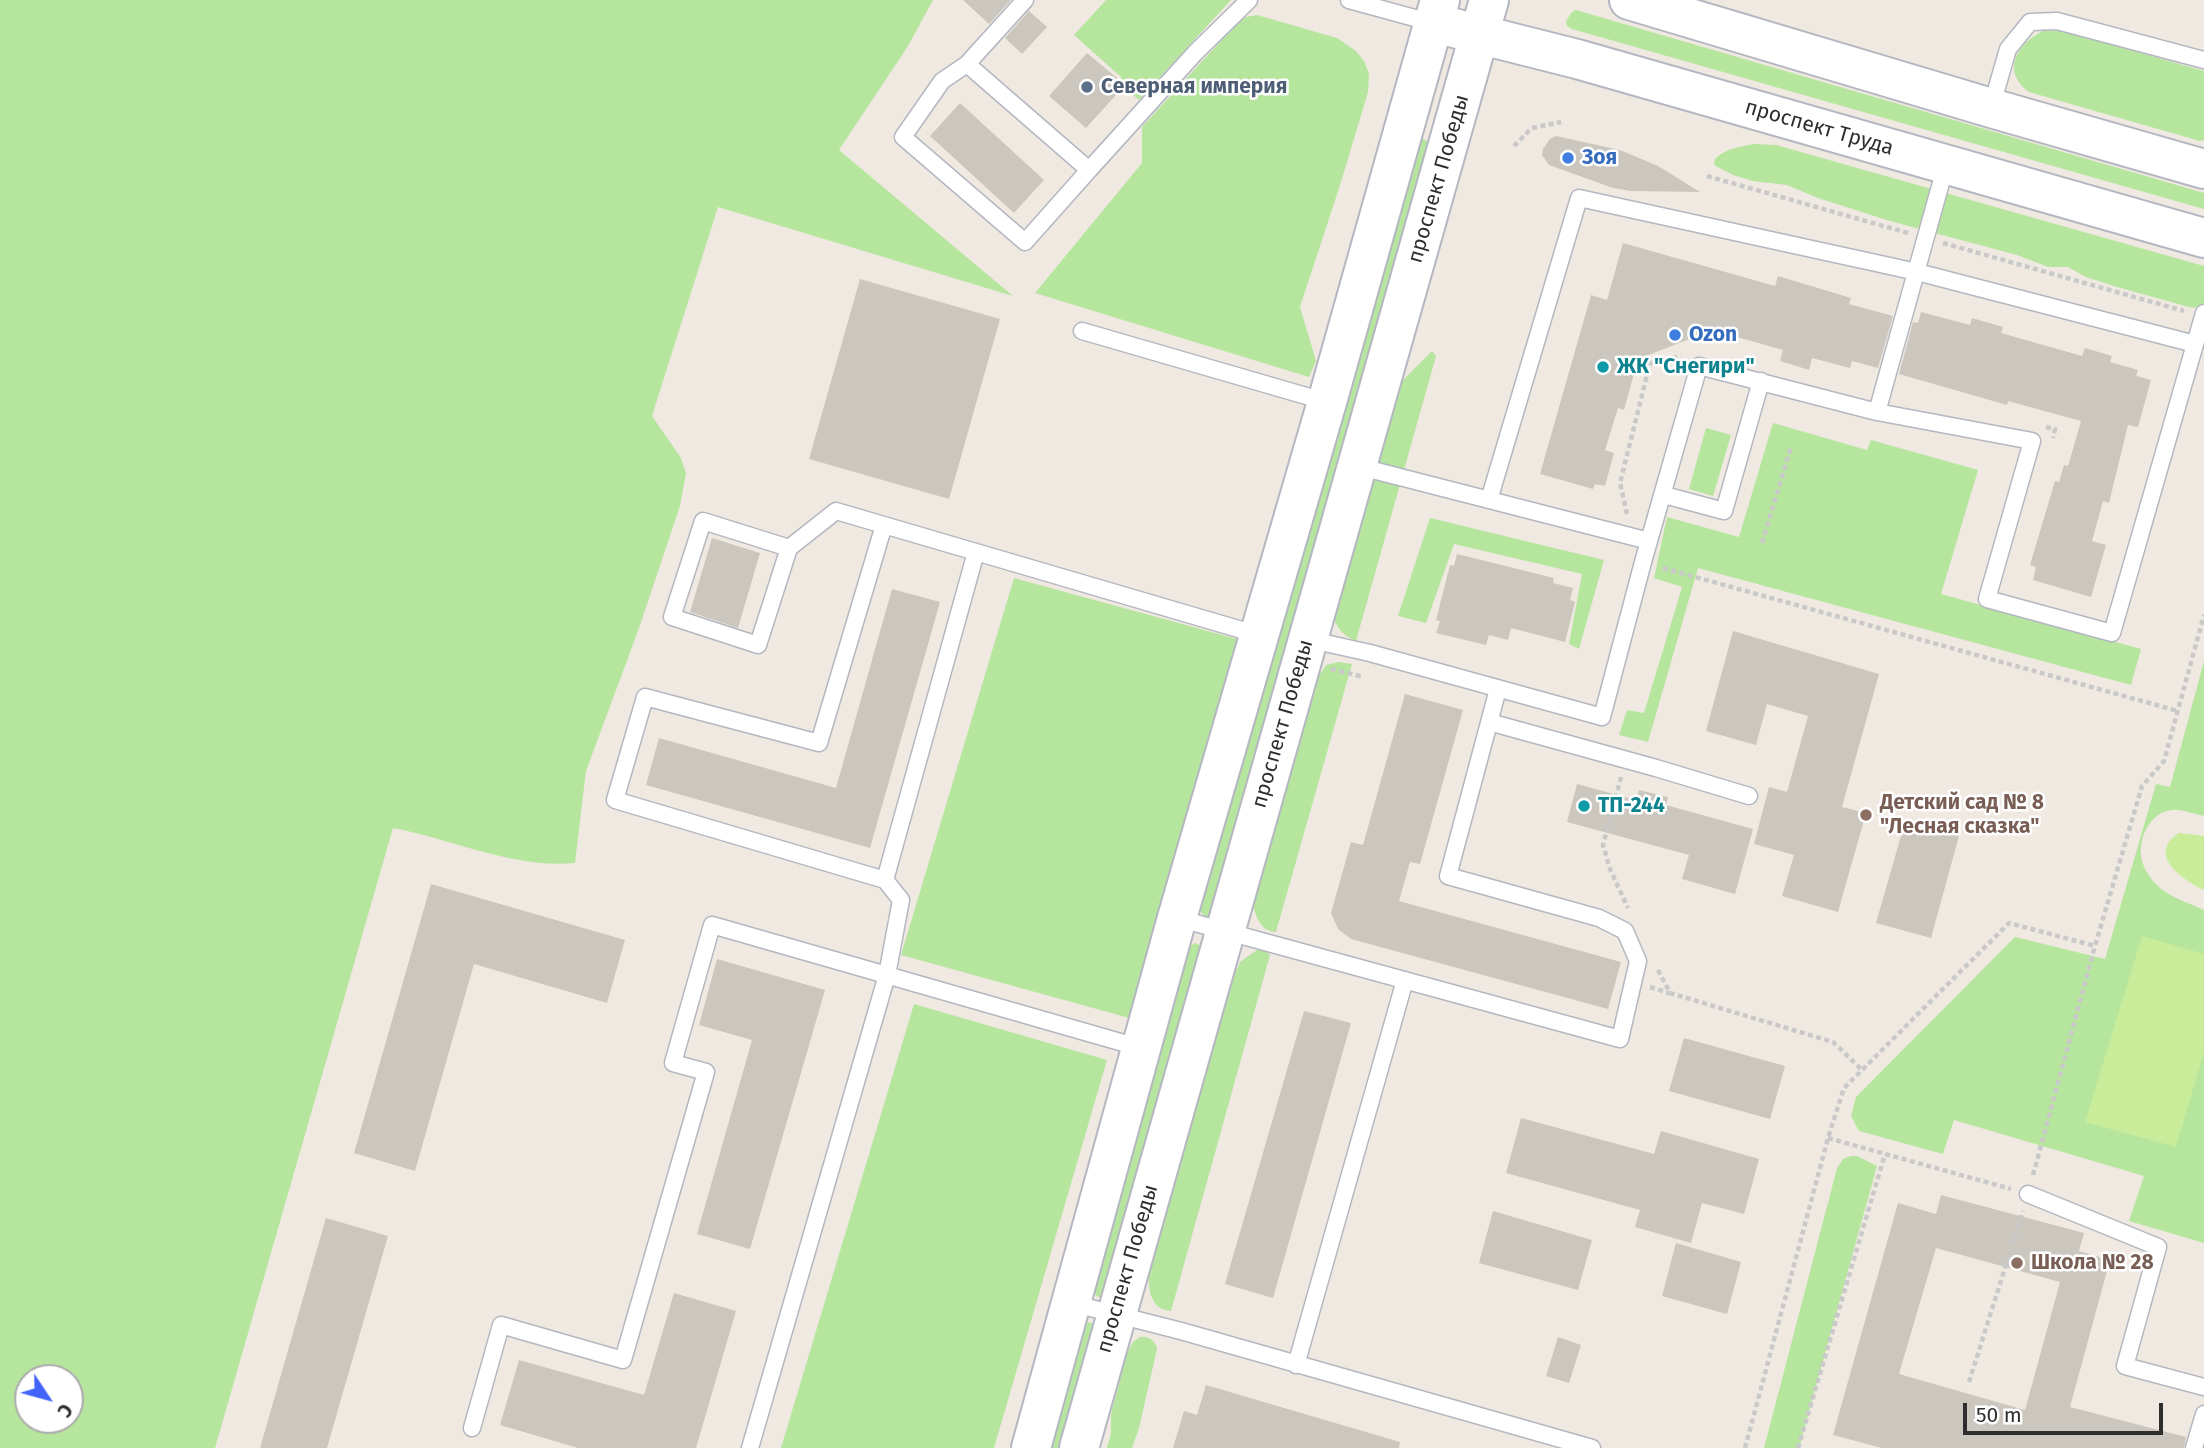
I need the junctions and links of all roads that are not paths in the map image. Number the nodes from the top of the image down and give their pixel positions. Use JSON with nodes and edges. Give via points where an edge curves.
{"nodes":[{"id":1,"x":1025,"y":0,"type":"edge"},
{"id":2,"x":1249,"y":0,"type":"edge"},
{"id":3,"x":1349,"y":0,"type":"edge"},
{"id":4,"x":1629,"y":0,"type":"edge"},
{"id":5,"x":1437,"y":11,"type":"edge"},
{"id":6,"x":1485,"y":17,"type":"edge"},
{"id":7,"x":2204,"y":60,"type":"edge"},
{"id":8,"x":967,"y":64,"type":"junction"},
{"id":9,"x":1991,"y":108,"type":"junction"},
{"id":10,"x":1947,"y":164,"type":"junction"},
{"id":11,"x":2204,"y":169,"type":"edge"},
{"id":12,"x":1089,"y":170,"type":"junction"},
{"id":13,"x":2204,"y":238,"type":"edge"},
{"id":14,"x":1917,"y":272,"type":"junction"},
{"id":15,"x":2203,"y":315,"type":"edge"},
{"id":16,"x":1082,"y":331,"type":"dead end"},
{"id":17,"x":2195,"y":344,"type":"junction"},
{"id":18,"x":1761,"y":381,"type":"junction"},
{"id":19,"x":1327,"y":402,"type":"junction"},
{"id":20,"x":1877,"y":412,"type":"junction"},
{"id":21,"x":1357,"y":466,"type":"junction"},
{"id":22,"x":1664,"y":495,"type":"junction"},
{"id":23,"x":1489,"y":500,"type":"junction"},
{"id":24,"x":884,"y":525,"type":"junction"},
{"id":25,"x":1649,"y":541,"type":"junction"},
{"id":26,"x":789,"y":548,"type":"junction"},
{"id":27,"x":976,"y":552,"type":"junction"},
{"id":28,"x":1259,"y":635,"type":"junction"},
{"id":29,"x":1316,"y":653,"type":"junction"},
{"id":30,"x":1498,"y":689,"type":"junction"},
{"id":31,"x":1489,"y":722,"type":"junction"},
{"id":32,"x":1749,"y":796,"type":"dead end"},
{"id":33,"x":885,"y":880,"type":"junction"},
{"id":34,"x":1177,"y":918,"type":"junction"},
{"id":35,"x":1224,"y":930,"type":"junction"},
{"id":36,"x":887,"y":975,"type":"junction"},
{"id":37,"x":1405,"y":980,"type":"junction"},
{"id":38,"x":1141,"y":1048,"type":"junction"},
{"id":39,"x":2028,"y":1194,"type":"road end"},
{"id":40,"x":1071,"y":1303,"type":"junction"},
{"id":41,"x":1115,"y":1315,"type":"junction"},
{"id":42,"x":1296,"y":1364,"type":"junction"},
{"id":43,"x":2204,"y":1387,"type":"edge"},
{"id":44,"x":2204,"y":1414,"type":"edge"},
{"id":45,"x":471,"y":1427,"type":"dead end"},
{"id":46,"x":750,"y":1448,"type":"edge"},
{"id":47,"x":1031,"y":1448,"type":"edge"},
{"id":48,"x":1079,"y":1448,"type":"edge"},
{"id":49,"x":1592,"y":1448,"type":"edge"},
{"id":50,"x":2194,"y":1448,"type":"edge"}],
"edges":[{"from":1,"to":8,"type":"lane"},
{"from":2,"to":12,"type":"lane"},
{"from":3,"to":5,"type":"lane"},
{"from":4,"to":9,"type":"main road"},
{"from":5,"to":6,"type":"main road","name":"проспект Труда"},
{"from":5,"to":19,"type":"main road"},
{"from":6,"to":10,"type":"main road","name":"проспект Труда"},
{"from":6,"to":21,"type":"main road","name":"проспект Победы"},
{"from":7,"to":9,"type":"lane","via":[[2057,21],[2030,22],[2008,49]]},
{"from":8,"to":12,"type":"lane"},
{"from":8,"to":12,"type":"lane","via":[[942,81],[903,137],[1025,242]]},
{"from":9,"to":11,"type":"main road"},
{"from":10,"to":13,"type":"main road","name":"проспект Труда"},
{"from":10,"to":14,"type":"lane"},
{"from":14,"to":17,"type":"lane"},
{"from":14,"to":20,"type":"lane"},
{"from":14,"to":23,"type":"lane","via":[[1579,198]]},
{"from":15,"to":17,"type":"lane"},
{"from":16,"to":19,"type":"lane"},
{"from":17,"to":20,"type":"lane","via":[[2112,633],[1987,599],[2032,442]]},
{"from":18,"to":20,"type":"lane"},
{"from":18,"to":22,"type":"lane","via":[[1724,511]]},
{"from":18,"to":22,"type":"lane","via":[[1699,366]]},
{"from":19,"to":28,"type":"main road"},
{"from":21,"to":23,"type":"lane"},
{"from":21,"to":29,"type":"main road","name":"проспект Победы"},
{"from":22,"to":25,"type":"lane"},
{"from":23,"to":25,"type":"lane"},
{"from":24,"to":26,"type":"lane","via":[[836,511]]},
{"from":24,"to":27,"type":"lane"},
{"from":24,"to":33,"type":"lane","via":[[820,743],[646,697],[615,800]]},
{"from":25,"to":30,"type":"lane","via":[[1602,717]]},
{"from":26,"to":26,"type":"lane","via":[[758,645],[672,617],[703,521]]},
{"from":27,"to":28,"type":"lane"},
{"from":27,"to":33,"type":"lane"},
{"from":28,"to":34,"type":"main road"},
{"from":29,"to":30,"type":"lane","via":[[1370,653]]},
{"from":29,"to":35,"type":"main road","name":"проспект Победы"},
{"from":30,"to":31,"type":"lane"},
{"from":31,"to":32,"type":"lane"},
{"from":31,"to":37,"type":"lane","via":[[1448,876],[1599,918],[1625,932],[1638,961],[1620,1039]]},
{"from":33,"to":36,"type":"lane","via":[[901,900]]},
{"from":34,"to":35,"type":"lane"},
{"from":34,"to":38,"type":"main road"},
{"from":35,"to":37,"type":"lane"},
{"from":35,"to":41,"type":"main road","name":"проспект Победы"},
{"from":36,"to":38,"type":"lane"},
{"from":36,"to":45,"type":"lane","via":[[712,925],[673,1063],[706,1072],[623,1360],[501,1325]]},
{"from":36,"to":46,"type":"lane"},
{"from":37,"to":42,"type":"lane"},
{"from":38,"to":40,"type":"main road"},
{"from":39,"to":43,"type":"lane","via":[[2158,1247],[2125,1366]]},
{"from":40,"to":41,"type":"lane"},
{"from":40,"to":47,"type":"main road"},
{"from":41,"to":42,"type":"lane"},
{"from":41,"to":48,"type":"main road","name":"проспект Победы"},
{"from":42,"to":49,"type":"lane"},
{"from":44,"to":50,"type":"lane"}]}
